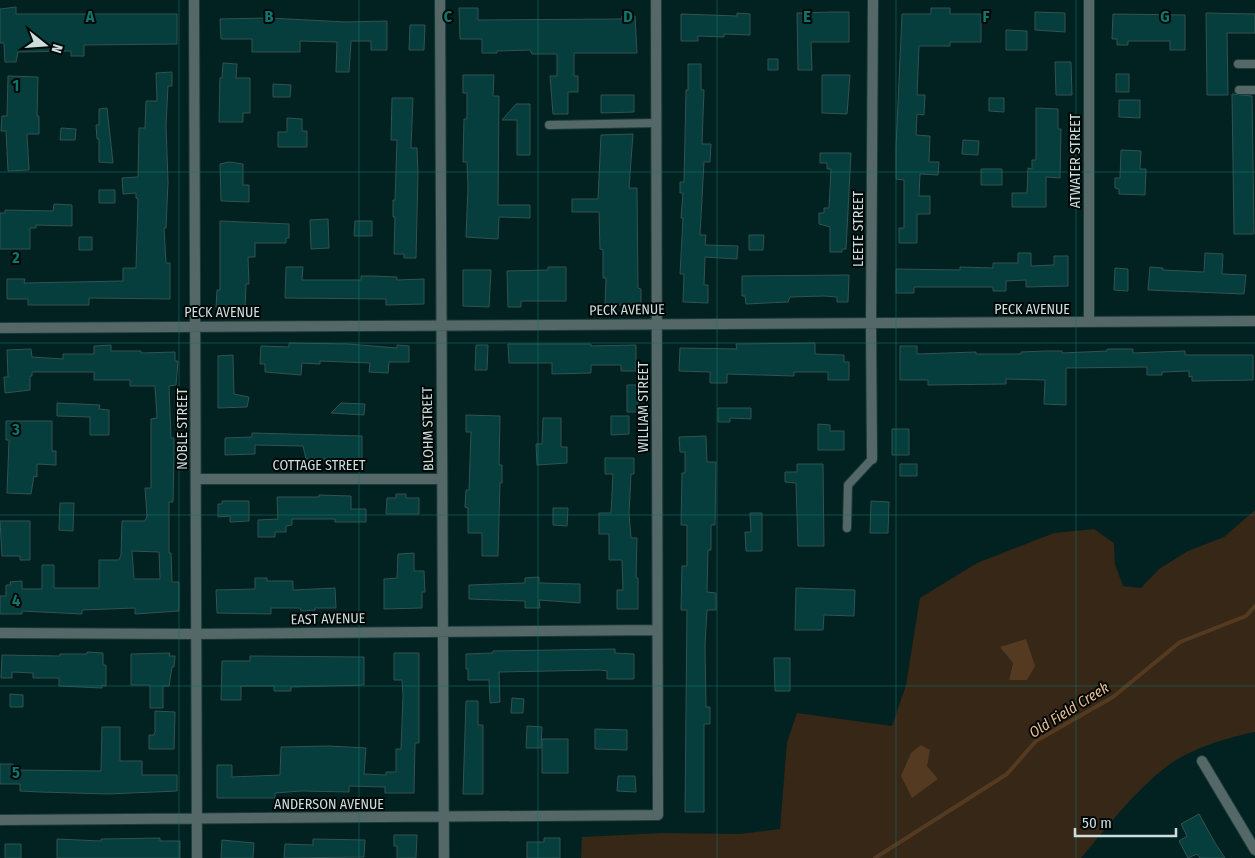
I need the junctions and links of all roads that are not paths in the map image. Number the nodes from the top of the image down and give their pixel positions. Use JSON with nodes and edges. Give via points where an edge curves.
{"nodes":[{"id":1,"x":194,"y":0,"type":"edge"},
{"id":2,"x":440,"y":0,"type":"edge"},
{"id":3,"x":656,"y":0,"type":"edge"},
{"id":4,"x":873,"y":0,"type":"edge"},
{"id":5,"x":1089,"y":0,"type":"edge"},
{"id":6,"x":1238,"y":64,"type":"dead end"},
{"id":7,"x":1255,"y":64,"type":"edge"},
{"id":8,"x":1239,"y":90,"type":"dead end"},
{"id":9,"x":1255,"y":90,"type":"edge"},
{"id":10,"x":655,"y":123,"type":"junction"},
{"id":11,"x":549,"y":125,"type":"dead end"},
{"id":12,"x":1255,"y":321,"type":"edge"},
{"id":13,"x":1089,"y":322,"type":"junction"},
{"id":14,"x":657,"y":323,"type":"junction"},
{"id":15,"x":871,"y":324,"type":"junction"},
{"id":16,"x":195,"y":326,"type":"junction"},
{"id":17,"x":440,"y":326,"type":"junction"},
{"id":18,"x":0,"y":328,"type":"edge"},
{"id":19,"x":872,"y":459,"type":"joint"},
{"id":20,"x":442,"y":478,"type":"junction"},
{"id":21,"x":196,"y":479,"type":"junction"},
{"id":22,"x":846,"y":528,"type":"dead end"},
{"id":23,"x":657,"y":630,"type":"junction"},
{"id":24,"x":442,"y":631,"type":"junction"},
{"id":25,"x":0,"y":633,"type":"edge"},
{"id":26,"x":195,"y":634,"type":"junction"},
{"id":27,"x":1202,"y":761,"type":"dead end"},
{"id":28,"x":658,"y":814,"type":"joint"},
{"id":29,"x":197,"y":818,"type":"junction"},
{"id":30,"x":442,"y":818,"type":"junction"},
{"id":31,"x":0,"y":820,"type":"edge"},
{"id":32,"x":1251,"y":833,"type":"edge"},
{"id":33,"x":1255,"y":850,"type":"edge"},
{"id":34,"x":197,"y":858,"type":"edge"},
{"id":35,"x":444,"y":858,"type":"edge"}],
"edges":[{"from":1,"to":16,"type":"street","name":"NOBLE STREET"},
{"from":2,"to":17,"type":"street","name":"BLOHM STREET"},
{"from":3,"to":10,"type":"street","name":"WILLIAM STREET"},
{"from":4,"to":15,"type":"street","name":"LEETE STREET"},
{"from":5,"to":13,"type":"street","name":"ATWATER STREET"},
{"from":6,"to":7,"type":"lane"},
{"from":8,"to":9,"type":"lane"},
{"from":10,"to":11,"type":"lane"},
{"from":10,"to":14,"type":"street","name":"WILLIAM STREET"},
{"from":12,"to":13,"type":"street","name":"PECK AVENUE"},
{"from":13,"to":15,"type":"street","name":"PECK AVENUE"},
{"from":14,"to":15,"type":"street","name":"PECK AVENUE"},
{"from":14,"to":17,"type":"street","name":"PECK AVENUE"},
{"from":14,"to":23,"type":"street","name":"WILLIAM STREET"},
{"from":15,"to":19,"type":"street","name":"LEETE STREET"},
{"from":16,"to":17,"type":"street","name":"PECK AVENUE"},
{"from":16,"to":18,"type":"street","name":"PECK AVENUE"},
{"from":16,"to":21,"type":"street","name":"NOBLE STREET"},
{"from":17,"to":20,"type":"street","name":"BLOHM STREET"},
{"from":19,"to":22,"type":"lane","via":[[848,485]]},
{"from":20,"to":21,"type":"street","name":"COTTAGE STREET"},
{"from":20,"to":24,"type":"street","name":"BLOHM STREET"},
{"from":21,"to":26,"type":"street","name":"NOBLE STREET"},
{"from":23,"to":24,"type":"street","name":"EAST AVENUE"},
{"from":23,"to":28,"type":"street","name":"WILLIAM STREET"},
{"from":24,"to":26,"type":"street","name":"EAST AVENUE"},
{"from":24,"to":30,"type":"street","name":"BLOHM STREET"},
{"from":25,"to":26,"type":"street","name":"EAST AVENUE"},
{"from":26,"to":29,"type":"street","name":"NOBLE STREET"},
{"from":27,"to":32,"type":"street"},
{"from":28,"to":30,"type":"street","name":"ANDERSON AVENUE"},
{"from":29,"to":30,"type":"street","name":"ANDERSON AVENUE"},
{"from":29,"to":31,"type":"street","name":"ANDERSON AVENUE"},
{"from":29,"to":34,"type":"street","name":"NOBLE STREET"},
{"from":30,"to":35,"type":"street","name":"BLOHM STREET"},
{"from":32,"to":33,"type":"street"}]}
